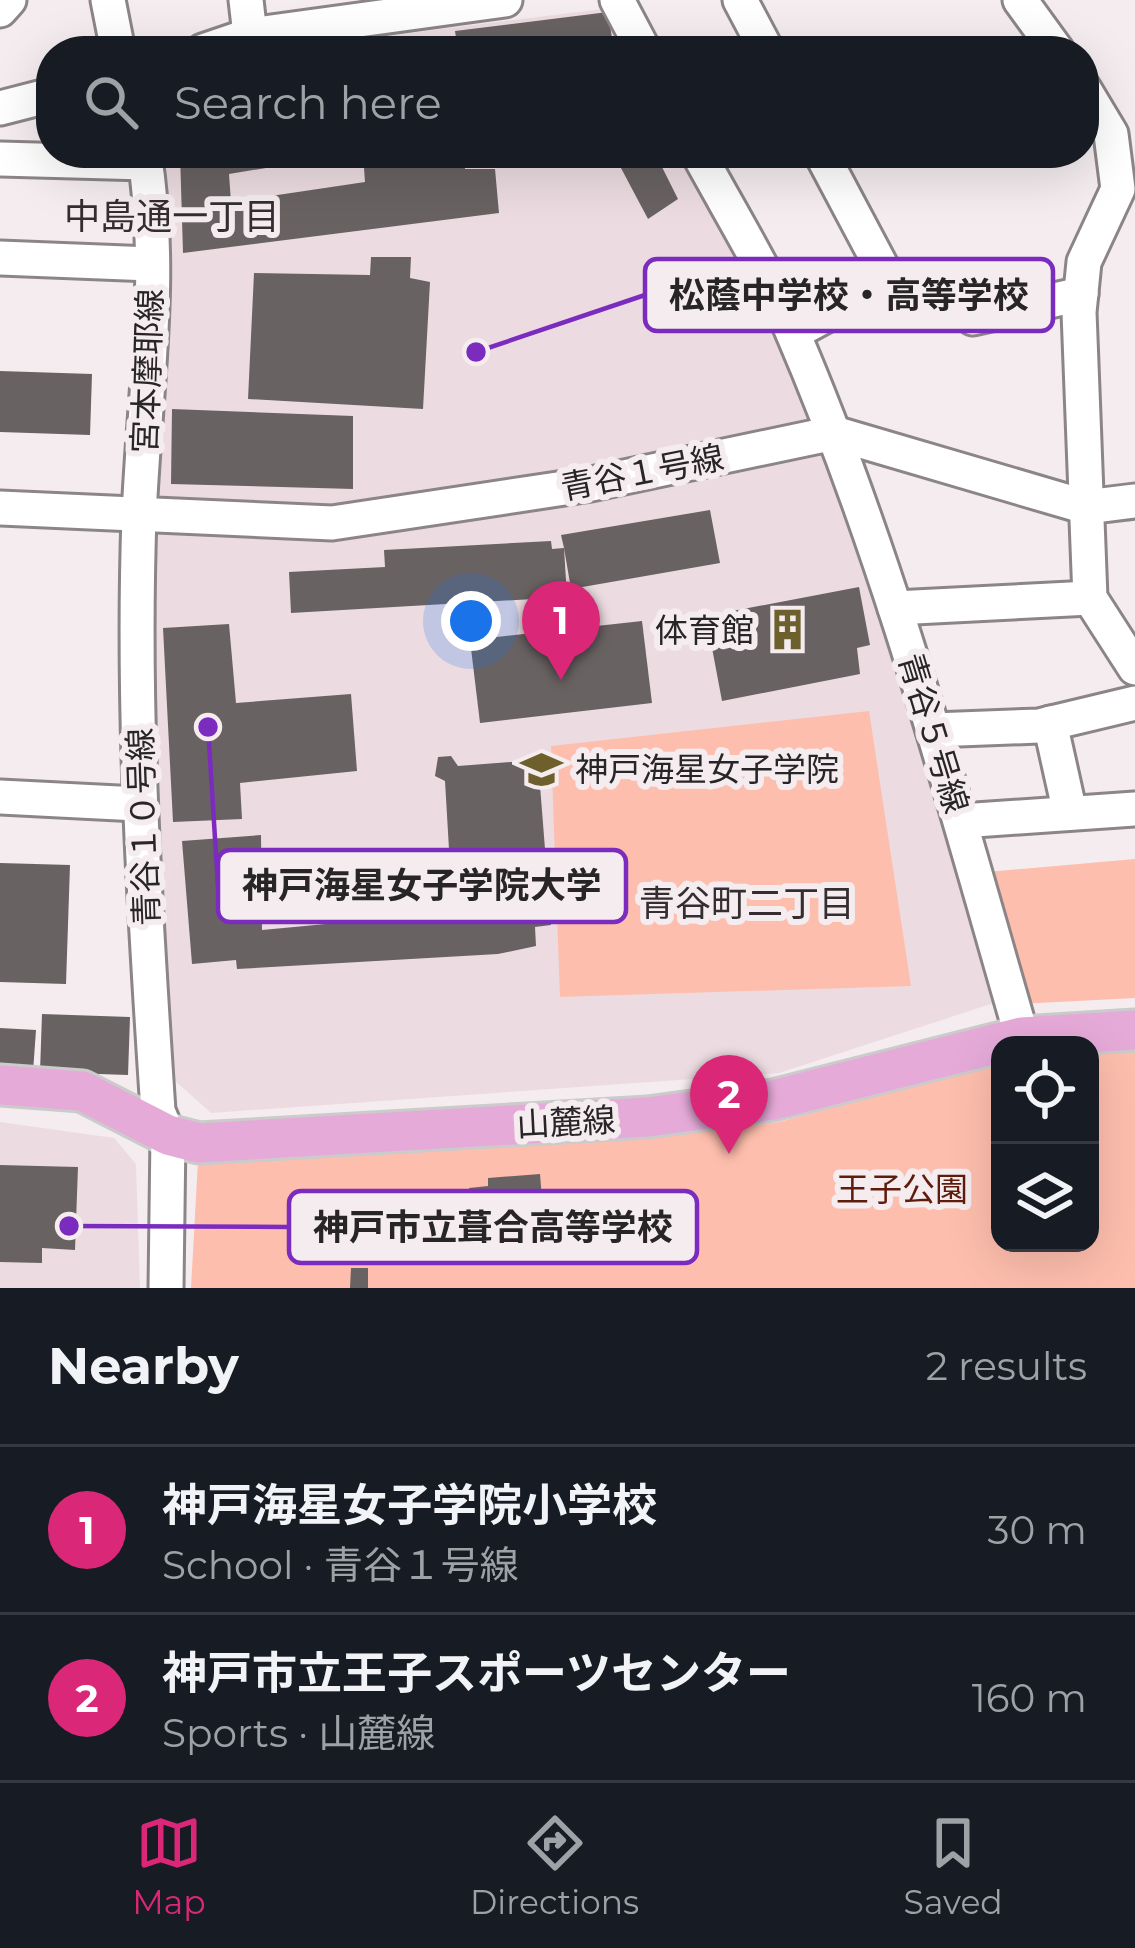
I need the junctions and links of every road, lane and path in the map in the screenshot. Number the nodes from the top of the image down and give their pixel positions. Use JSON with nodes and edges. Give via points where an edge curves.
{"nodes":[{"id":1,"x":9,"y":0,"type":"edge"},
{"id":2,"x":108,"y":0,"type":"edge"},
{"id":3,"x":246,"y":0,"type":"edge"},
{"id":4,"x":505,"y":0,"type":"edge"},
{"id":5,"x":617,"y":0,"type":"edge"},
{"id":6,"x":740,"y":0,"type":"edge"},
{"id":7,"x":1020,"y":0,"type":"edge"},
{"id":8,"x":0,"y":10,"type":"edge"},
{"id":9,"x":250,"y":35,"type":"junction"},
{"id":10,"x":115,"y":36,"type":"edge"},
{"id":11,"x":247,"y":36,"type":"edge"},
{"id":12,"x":636,"y":36,"type":"edge"},
{"id":13,"x":759,"y":36,"type":"edge"},
{"id":14,"x":1046,"y":36,"type":"edge"},
{"id":15,"x":36,"y":99,"type":"edge"},
{"id":16,"x":0,"y":108,"type":"edge"},
{"id":17,"x":1099,"y":114,"type":"edge"},
{"id":18,"x":0,"y":159,"type":"edge"},
{"id":19,"x":36,"y":159,"type":"edge"},
{"id":20,"x":146,"y":168,"type":"edge"},
{"id":21,"x":706,"y":168,"type":"edge"},
{"id":22,"x":829,"y":168,"type":"edge"},
{"id":23,"x":0,"y":258,"type":"edge"},
{"id":24,"x":151,"y":264,"type":"junction"},
{"id":25,"x":1081,"y":295,"type":"junction"},
{"id":26,"x":973,"y":318,"type":"dead end"},
{"id":27,"x":793,"y":333,"type":"junction"},
{"id":28,"x":834,"y":433,"type":"junction"},
{"id":29,"x":1135,"y":501,"type":"edge"},
{"id":30,"x":1086,"y":507,"type":"junction"},
{"id":31,"x":0,"y":508,"type":"edge"},
{"id":32,"x":139,"y":517,"type":"junction"},
{"id":33,"x":1090,"y":598,"type":"junction"},
{"id":34,"x":896,"y":608,"type":"junction"},
{"id":35,"x":1125,"y":638,"type":"edge"},
{"id":36,"x":1135,"y":668,"type":"edge"},
{"id":37,"x":1135,"y":703,"type":"edge"},
{"id":38,"x":1050,"y":723,"type":"junction"},
{"id":39,"x":933,"y":730,"type":"junction"},
{"id":40,"x":0,"y":797,"type":"edge"},
{"id":41,"x":138,"y":804,"type":"junction"},
{"id":42,"x":1135,"y":809,"type":"edge"},
{"id":43,"x":1070,"y":813,"type":"junction"},
{"id":44,"x":961,"y":821,"type":"junction"},
{"id":45,"x":1135,"y":1030,"type":"edge"},
{"id":46,"x":1022,"y":1036,"type":"joint"},
{"id":47,"x":991,"y":1044,"type":"edge"},
{"id":48,"x":0,"y":1085,"type":"edge"},
{"id":49,"x":168,"y":1135,"type":"junction"},
{"id":50,"x":166,"y":1288,"type":"edge"}],
"edges":[{"from":1,"to":8,"type":"street"},
{"from":2,"to":10,"type":"street"},
{"from":3,"to":9,"type":"street"},
{"from":4,"to":9,"type":"street"},
{"from":5,"to":12,"type":"street"},
{"from":6,"to":13,"type":"street"},
{"from":7,"to":14,"type":"street"},
{"from":9,"to":11,"type":"street"},
{"from":15,"to":16,"type":"street"},
{"from":17,"to":25,"type":"street","via":[[1111,134],[1118,189],[1084,262]]},
{"from":18,"to":19,"type":"street"},
{"from":20,"to":24,"type":"street","name":"宮本摩耶線"},
{"from":21,"to":27,"type":"street","name":"青谷５号線"},
{"from":22,"to":27,"type":"street","via":[[890,281]]},
{"from":23,"to":24,"type":"street"},
{"from":24,"to":32,"type":"street","name":"宮本摩耶線"},
{"from":25,"to":26,"type":"street"},
{"from":25,"to":30,"type":"street"},
{"from":27,"to":28,"type":"street","name":"青谷５号線"},
{"from":28,"to":30,"type":"street","name":"青谷１号線"},
{"from":28,"to":32,"type":"street","name":"青谷１号線","via":[[591,484],[332,523]]},
{"from":28,"to":34,"type":"street","name":"青谷５号線"},
{"from":29,"to":30,"type":"street","name":"青谷１号線"},
{"from":30,"to":33,"type":"street"},
{"from":31,"to":32,"type":"street","name":"青谷１号線"},
{"from":32,"to":41,"type":"street","name":"青谷１０号線"},
{"from":33,"to":34,"type":"street"},
{"from":33,"to":35,"type":"street"},
{"from":34,"to":39,"type":"street","name":"青谷５号線"},
{"from":35,"to":36,"type":"street"},
{"from":37,"to":38,"type":"street"},
{"from":38,"to":39,"type":"street"},
{"from":38,"to":43,"type":"street"},
{"from":39,"to":44,"type":"street","name":"青谷５号線"},
{"from":40,"to":41,"type":"street"},
{"from":41,"to":49,"type":"street","name":"青谷１０号線","via":[[158,1111]]},
{"from":42,"to":43,"type":"street"},
{"from":43,"to":44,"type":"street"},
{"from":44,"to":46,"type":"street","name":"青谷５号線"},
{"from":45,"to":46,"type":"main road","name":"山麓線"},
{"from":47,"to":49,"type":"main road","name":"山麓線","via":[[773,1100],[648,1117],[199,1143]]},
{"from":48,"to":49,"type":"main road","name":"山麓線","via":[[82,1091]]},
{"from":49,"to":50,"type":"street","name":"青谷１０号線"}]}
